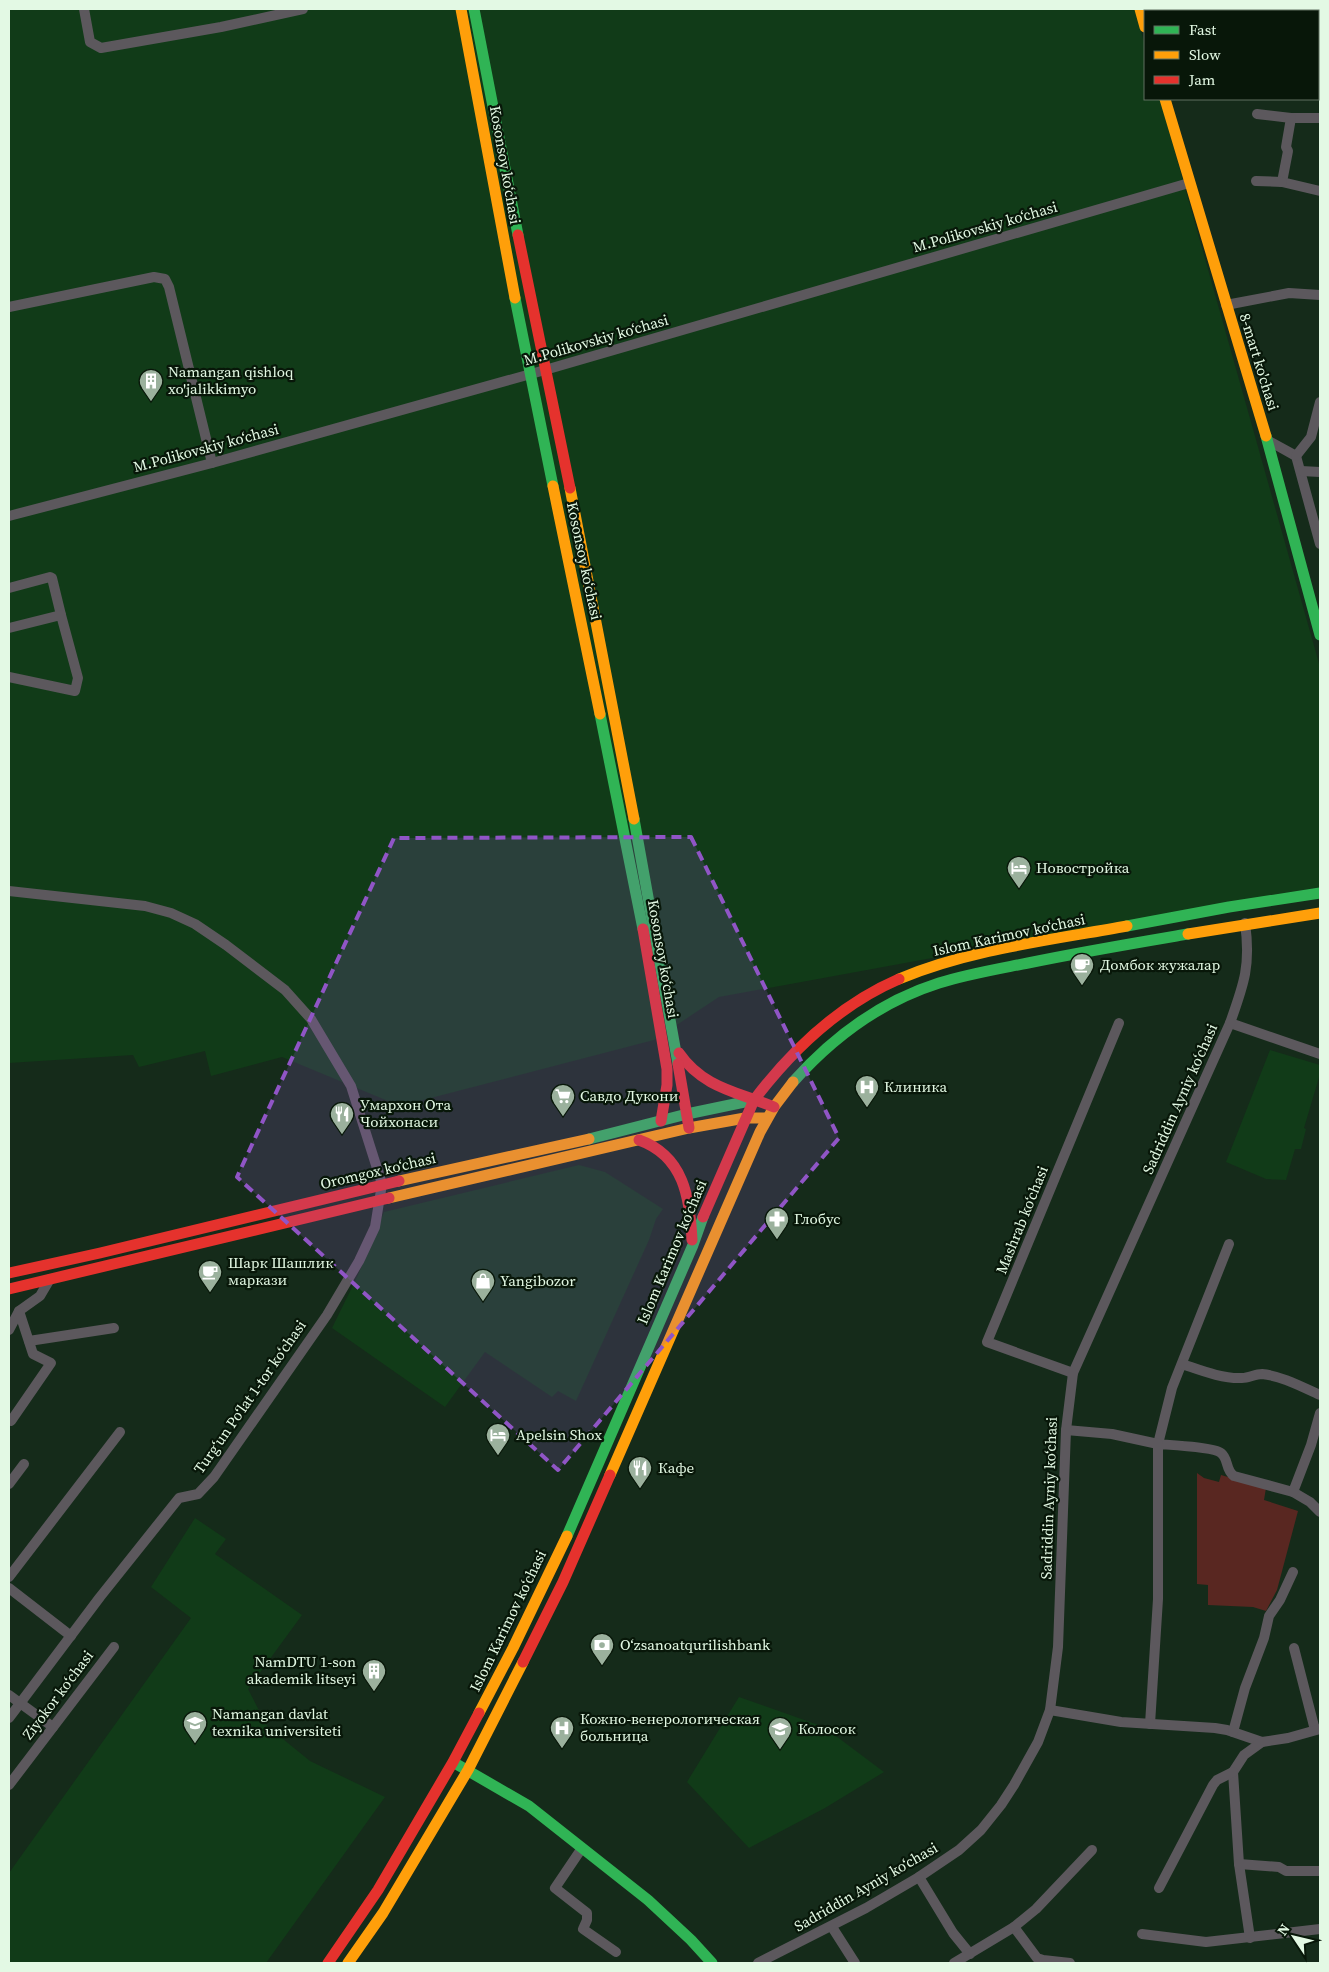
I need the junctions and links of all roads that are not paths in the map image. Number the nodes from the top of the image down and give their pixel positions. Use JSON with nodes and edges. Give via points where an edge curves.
{"nodes":[{"id":1,"x":84,"y":9,"type":"edge"},
{"id":2,"x":303,"y":9,"type":"edge"},
{"id":3,"x":461,"y":9,"type":"edge"},
{"id":4,"x":474,"y":9,"type":"edge"},
{"id":5,"x":1140,"y":9,"type":"edge"},
{"id":6,"x":278,"y":11,"type":"edge"},
{"id":7,"x":1144,"y":23,"type":"edge"},
{"id":8,"x":1165,"y":100,"type":"edge"},
{"id":9,"x":1257,"y":114,"type":"dead end"},
{"id":10,"x":1290,"y":118,"type":"junction"},
{"id":11,"x":1320,"y":118,"type":"edge"},
{"id":12,"x":1256,"y":181,"type":"dead end"},
{"id":13,"x":1282,"y":182,"type":"junction"},
{"id":14,"x":1189,"y":183,"type":"junction"},
{"id":15,"x":1320,"y":191,"type":"edge"},
{"id":16,"x":1320,"y":295,"type":"edge"},
{"id":17,"x":1226,"y":305,"type":"junction"},
{"id":18,"x":9,"y":307,"type":"edge"},
{"id":19,"x":545,"y":370,"type":"junction"},
{"id":20,"x":529,"y":374,"type":"junction"},
{"id":21,"x":1320,"y":402,"type":"edge"},
{"id":22,"x":1267,"y":440,"type":"junction"},
{"id":23,"x":1296,"y":456,"type":"junction"},
{"id":24,"x":212,"y":463,"type":"junction"},
{"id":25,"x":1301,"y":472,"type":"junction"},
{"id":26,"x":1320,"y":472,"type":"edge"},
{"id":27,"x":9,"y":516,"type":"edge"},
{"id":28,"x":1320,"y":544,"type":"edge"},
{"id":29,"x":9,"y":588,"type":"edge"},
{"id":30,"x":61,"y":615,"type":"junction"},
{"id":31,"x":9,"y":628,"type":"edge"},
{"id":32,"x":1320,"y":635,"type":"edge"},
{"id":33,"x":9,"y":677,"type":"edge"},
{"id":34,"x":9,"y":891,"type":"edge"},
{"id":35,"x":1320,"y":893,"type":"edge"},
{"id":36,"x":1320,"y":913,"type":"edge"},
{"id":37,"x":1245,"y":923,"type":"junction"},
{"id":38,"x":1119,"y":1023,"type":"dead end"},
{"id":39,"x":1230,"y":1023,"type":"junction"},
{"id":40,"x":676,"y":1047,"type":"junction"},
{"id":41,"x":1320,"y":1054,"type":"edge"},
{"id":42,"x":754,"y":1100,"type":"junction"},
{"id":43,"x":774,"y":1107,"type":"junction"},
{"id":44,"x":687,"y":1114,"type":"junction"},
{"id":45,"x":745,"y":1118,"type":"junction"},
{"id":46,"x":767,"y":1118,"type":"junction"},
{"id":47,"x":661,"y":1121,"type":"junction"},
{"id":48,"x":689,"y":1128,"type":"junction"},
{"id":49,"x":639,"y":1140,"type":"junction"},
{"id":50,"x":382,"y":1184,"type":"junction"},
{"id":51,"x":380,"y":1201,"type":"junction"},
{"id":52,"x":1229,"y":1244,"type":"dead end"},
{"id":53,"x":692,"y":1245,"type":"junction"},
{"id":54,"x":9,"y":1272,"type":"edge"},
{"id":55,"x":50,"y":1280,"type":"junction"},
{"id":56,"x":9,"y":1289,"type":"edge"},
{"id":57,"x":18,"y":1312,"type":"junction"},
{"id":58,"x":114,"y":1328,"type":"dead end"},
{"id":59,"x":9,"y":1330,"type":"edge"},
{"id":60,"x":29,"y":1341,"type":"junction"},
{"id":61,"x":1182,"y":1364,"type":"junction"},
{"id":62,"x":1073,"y":1373,"type":"junction"},
{"id":63,"x":1320,"y":1395,"type":"edge"},
{"id":64,"x":1320,"y":1413,"type":"edge"},
{"id":65,"x":11,"y":1421,"type":"dead end"},
{"id":66,"x":1066,"y":1430,"type":"junction"},
{"id":67,"x":120,"y":1432,"type":"dead end"},
{"id":68,"x":1158,"y":1444,"type":"junction"},
{"id":69,"x":24,"y":1464,"type":"dead end"},
{"id":70,"x":9,"y":1484,"type":"edge"},
{"id":71,"x":1293,"y":1492,"type":"junction"},
{"id":72,"x":1320,"y":1512,"type":"edge"},
{"id":73,"x":1293,"y":1572,"type":"dead end"},
{"id":74,"x":9,"y":1577,"type":"edge"},
{"id":75,"x":9,"y":1588,"type":"edge"},
{"id":76,"x":71,"y":1636,"type":"junction"},
{"id":77,"x":114,"y":1647,"type":"dead end"},
{"id":78,"x":1294,"y":1648,"type":"dead end"},
{"id":79,"x":9,"y":1695,"type":"edge"},
{"id":80,"x":20,"y":1703,"type":"junction"},
{"id":81,"x":1050,"y":1710,"type":"junction"},
{"id":82,"x":9,"y":1718,"type":"edge"},
{"id":83,"x":1150,"y":1724,"type":"junction"},
{"id":84,"x":53,"y":1727,"type":"junction"},
{"id":85,"x":1318,"y":1729,"type":"edge"},
{"id":86,"x":1233,"y":1732,"type":"junction"},
{"id":87,"x":1262,"y":1742,"type":"junction"},
{"id":88,"x":453,"y":1762,"type":"junction"},
{"id":89,"x":468,"y":1770,"type":"junction"},
{"id":90,"x":1233,"y":1772,"type":"junction"},
{"id":91,"x":9,"y":1785,"type":"edge"},
{"id":92,"x":582,"y":1848,"type":"junction"},
{"id":93,"x":1092,"y":1850,"type":"dead end"},
{"id":94,"x":1239,"y":1864,"type":"junction"},
{"id":95,"x":1320,"y":1871,"type":"edge"},
{"id":96,"x":919,"y":1878,"type":"junction"},
{"id":97,"x":1159,"y":1888,"type":"dead end"},
{"id":98,"x":832,"y":1927,"type":"junction"},
{"id":99,"x":1014,"y":1927,"type":"junction"},
{"id":100,"x":1320,"y":1929,"type":"edge"},
{"id":101,"x":1142,"y":1934,"type":"dead end"},
{"id":102,"x":1250,"y":1938,"type":"junction"},
{"id":103,"x":616,"y":1952,"type":"dead end"},
{"id":104,"x":970,"y":1954,"type":"junction"},
{"id":105,"x":328,"y":1963,"type":"edge"},
{"id":106,"x":348,"y":1963,"type":"edge"},
{"id":107,"x":712,"y":1963,"type":"edge"},
{"id":108,"x":758,"y":1963,"type":"edge"},
{"id":109,"x":855,"y":1963,"type":"edge"},
{"id":110,"x":954,"y":1963,"type":"edge"},
{"id":111,"x":1070,"y":1963,"type":"edge"}],
"edges":[{"from":1,"to":6,"type":"street","via":[[90,42],[101,48],[221,27]]},
{"from":2,"to":6,"type":"street"},
{"from":3,"to":20,"type":"main road","name":"Kosonsoy koʻchasi"},
{"from":4,"to":19,"type":"main road","name":"Kosonsoy koʻchasi"},
{"from":5,"to":7,"type":"main road"},
{"from":8,"to":14,"type":"main road","name":"8-mart ko'chasi"},
{"from":9,"to":10,"type":"street"},
{"from":10,"to":11,"type":"street"},
{"from":10,"to":13,"type":"street"},
{"from":12,"to":13,"type":"street"},
{"from":13,"to":15,"type":"street"},
{"from":14,"to":17,"type":"main road","name":"8-mart ko'chasi"},
{"from":14,"to":19,"type":"street","name":"M.Polikovskiy koʻchasi"},
{"from":16,"to":17,"type":"street","via":[[1290,293]]},
{"from":17,"to":22,"type":"main road","name":"8-mart ko'chasi"},
{"from":18,"to":24,"type":"street","via":[[162,278],[169,287]]},
{"from":19,"to":20,"type":"street","name":"M.Polikovskiy koʻchasi"},
{"from":19,"to":40,"type":"main road","name":"Kosonsoy koʻchasi","via":[[587,568]]},
{"from":20,"to":24,"type":"street","name":"M.Polikovskiy koʻchasi"},
{"from":20,"to":47,"type":"main road","name":"Kosonsoy koʻchasi","via":[[580,610],[646,946],[667,1069]]},
{"from":21,"to":23,"type":"street","via":[[1311,437]]},
{"from":22,"to":23,"type":"street"},
{"from":22,"to":32,"type":"main road","name":"8-mart ko'chasi"},
{"from":23,"to":25,"type":"street"},
{"from":24,"to":27,"type":"street","name":"M.Polikovskiy koʻchasi"},
{"from":25,"to":26,"type":"street"},
{"from":25,"to":28,"type":"street"},
{"from":29,"to":30,"type":"street","via":[[52,578]]},
{"from":30,"to":31,"type":"street"},
{"from":30,"to":33,"type":"street","via":[[78,678],[75,691]]},
{"from":34,"to":50,"type":"street","via":[[145,906],[171,913],[195,924],[252,964],[285,990],[311,1019],[351,1086]]},
{"from":35,"to":42,"type":"main road","name":"Islom Karimov koʻchasi","via":[[978,955],[925,968],[878,988],[848,1006],[811,1037]]},
{"from":36,"to":37,"type":"main road","name":"Islom Karimov koʻchasi"},
{"from":37,"to":39,"type":"street","name":"Sadriddin Ayniy koʻchasi","via":[[1247,971]]},
{"from":37,"to":43,"type":"main road","name":"Islom Karimov koʻchasi","via":[[975,973],[928,987],[887,1005],[848,1030],[793,1081]]},
{"from":38,"to":62,"type":"street","name":"Mashrab koʻchasi","via":[[987,1342]]},
{"from":39,"to":41,"type":"street"},
{"from":39,"to":62,"type":"street","name":"Sadriddin Ayniy koʻchasi"},
{"from":40,"to":42,"type":"main road","via":[[682,1058],[705,1081]]},
{"from":40,"to":44,"type":"main road","name":"Kosonsoy koʻchasi"},
{"from":42,"to":43,"type":"main road"},
{"from":42,"to":44,"type":"main road","name":"Oromgox ko‘chasi"},
{"from":42,"to":45,"type":"main road","name":"Islom Karimov koʻchasi"},
{"from":43,"to":46,"type":"main road","name":"Islom Karimov koʻchasi"},
{"from":44,"to":47,"type":"main road","name":"Oromgox ko‘chasi"},
{"from":44,"to":48,"type":"main road","name":"Kosonsoy koʻchasi"},
{"from":45,"to":46,"type":"main road","name":"Oromgox ko‘chasi"},
{"from":45,"to":48,"type":"main road","name":"Oromgox ko‘chasi"},
{"from":45,"to":53,"type":"main road","name":"Islom Karimov koʻchasi"},
{"from":46,"to":89,"type":"main road","name":"Islom Karimov koʻchasi","via":[[570,1566]]},
{"from":47,"to":50,"type":"main road","name":"Oromgox ko‘chasi","via":[[554,1148]]},
{"from":48,"to":49,"type":"main road","name":"Oromgox ko‘chasi"},
{"from":49,"to":51,"type":"main road","name":"Oromgox ko‘chasi"},
{"from":49,"to":53,"type":"main road","via":[[661,1149],[677,1171],[688,1208]]},
{"from":50,"to":51,"type":"street","name":"Turgʻun Poʻlat 1-tor koʻchasi"},
{"from":50,"to":54,"type":"main road","name":"Oromgox ko‘chasi"},
{"from":51,"to":55,"type":"main road","name":"Oromgox ko‘chasi"},
{"from":51,"to":76,"type":"street","name":"Turgʻun Poʻlat 1-tor koʻchasi","via":[[373,1232],[340,1294],[252,1424],[198,1494],[179,1498]]},
{"from":52,"to":61,"type":"street"},
{"from":53,"to":88,"type":"main road","name":"Islom Karimov koʻchasi","via":[[559,1554]]},
{"from":55,"to":56,"type":"main road","name":"Oromgox ko‘chasi"},
{"from":55,"to":57,"type":"street","via":[[40,1296]]},
{"from":57,"to":59,"type":"street"},
{"from":57,"to":60,"type":"street"},
{"from":58,"to":60,"type":"street"},
{"from":60,"to":65,"type":"street","via":[[33,1354],[51,1363]]},
{"from":61,"to":63,"type":"street","via":[[1225,1376],[1272,1376]]},
{"from":61,"to":68,"type":"street","via":[[1172,1388]]},
{"from":62,"to":66,"type":"street","name":"Sadriddin Ayniy koʻchasi"},
{"from":64,"to":71,"type":"street","via":[[1312,1445]]},
{"from":66,"to":68,"type":"street","via":[[1112,1434]]},
{"from":66,"to":81,"type":"street","name":"Sadriddin Ayniy koʻchasi","via":[[1058,1647]]},
{"from":67,"to":74,"type":"street"},
{"from":68,"to":71,"type":"street","via":[[1217,1450],[1226,1458],[1228,1470],[1234,1476]]},
{"from":68,"to":83,"type":"street","via":[[1158,1600]]},
{"from":69,"to":70,"type":"street"},
{"from":71,"to":72,"type":"street"},
{"from":73,"to":86,"type":"street","via":[[1269,1616]]},
{"from":75,"to":76,"type":"street"},
{"from":76,"to":80,"type":"street","name":"Turgʻun Poʻlat 1-tor koʻchasi"},
{"from":77,"to":84,"type":"street","name":"Ziyokor koʻchasi"},
{"from":78,"to":85,"type":"street"},
{"from":79,"to":80,"type":"street"},
{"from":80,"to":82,"type":"street","name":"Turgʻun Poʻlat 1-tor koʻchasi"},
{"from":80,"to":84,"type":"street"},
{"from":81,"to":83,"type":"street"},
{"from":81,"to":96,"type":"street","name":"Sadriddin Ayniy koʻchasi","via":[[1038,1742],[1001,1805],[959,1850]]},
{"from":83,"to":86,"type":"street"},
{"from":84,"to":91,"type":"street","name":"Ziyokor koʻchasi"},
{"from":85,"to":87,"type":"street"},
{"from":86,"to":87,"type":"street"},
{"from":87,"to":90,"type":"street","via":[[1244,1755]]},
{"from":88,"to":89,"type":"main road"},
{"from":88,"to":105,"type":"main road","name":"Islom Karimov koʻchasi","via":[[378,1890]]},
{"from":89,"to":92,"type":"main road","via":[[529,1806]]},
{"from":89,"to":106,"type":"main road","name":"Islom Karimov koʻchasi","via":[[383,1913]]},
{"from":90,"to":94,"type":"street"},
{"from":90,"to":97,"type":"street","via":[[1217,1780],[1213,1786]]},
{"from":92,"to":103,"type":"street","via":[[555,1888],[587,1914],[583,1929]]},
{"from":92,"to":107,"type":"main road","via":[[648,1900]]},
{"from":93,"to":99,"type":"street"},
{"from":94,"to":95,"type":"street","via":[[1279,1867],[1286,1871]]},
{"from":94,"to":102,"type":"street"},
{"from":96,"to":98,"type":"street","name":"Sadriddin Ayniy koʻchasi"},
{"from":96,"to":104,"type":"street"},
{"from":98,"to":108,"type":"street","name":"Sadriddin Ayniy koʻchasi"},
{"from":98,"to":109,"type":"street"},
{"from":99,"to":104,"type":"street"},
{"from":99,"to":111,"type":"street","via":[[1037,1958]]},
{"from":100,"to":102,"type":"street"},
{"from":101,"to":102,"type":"street","via":[[1206,1942]]},
{"from":104,"to":110,"type":"street"}]}
